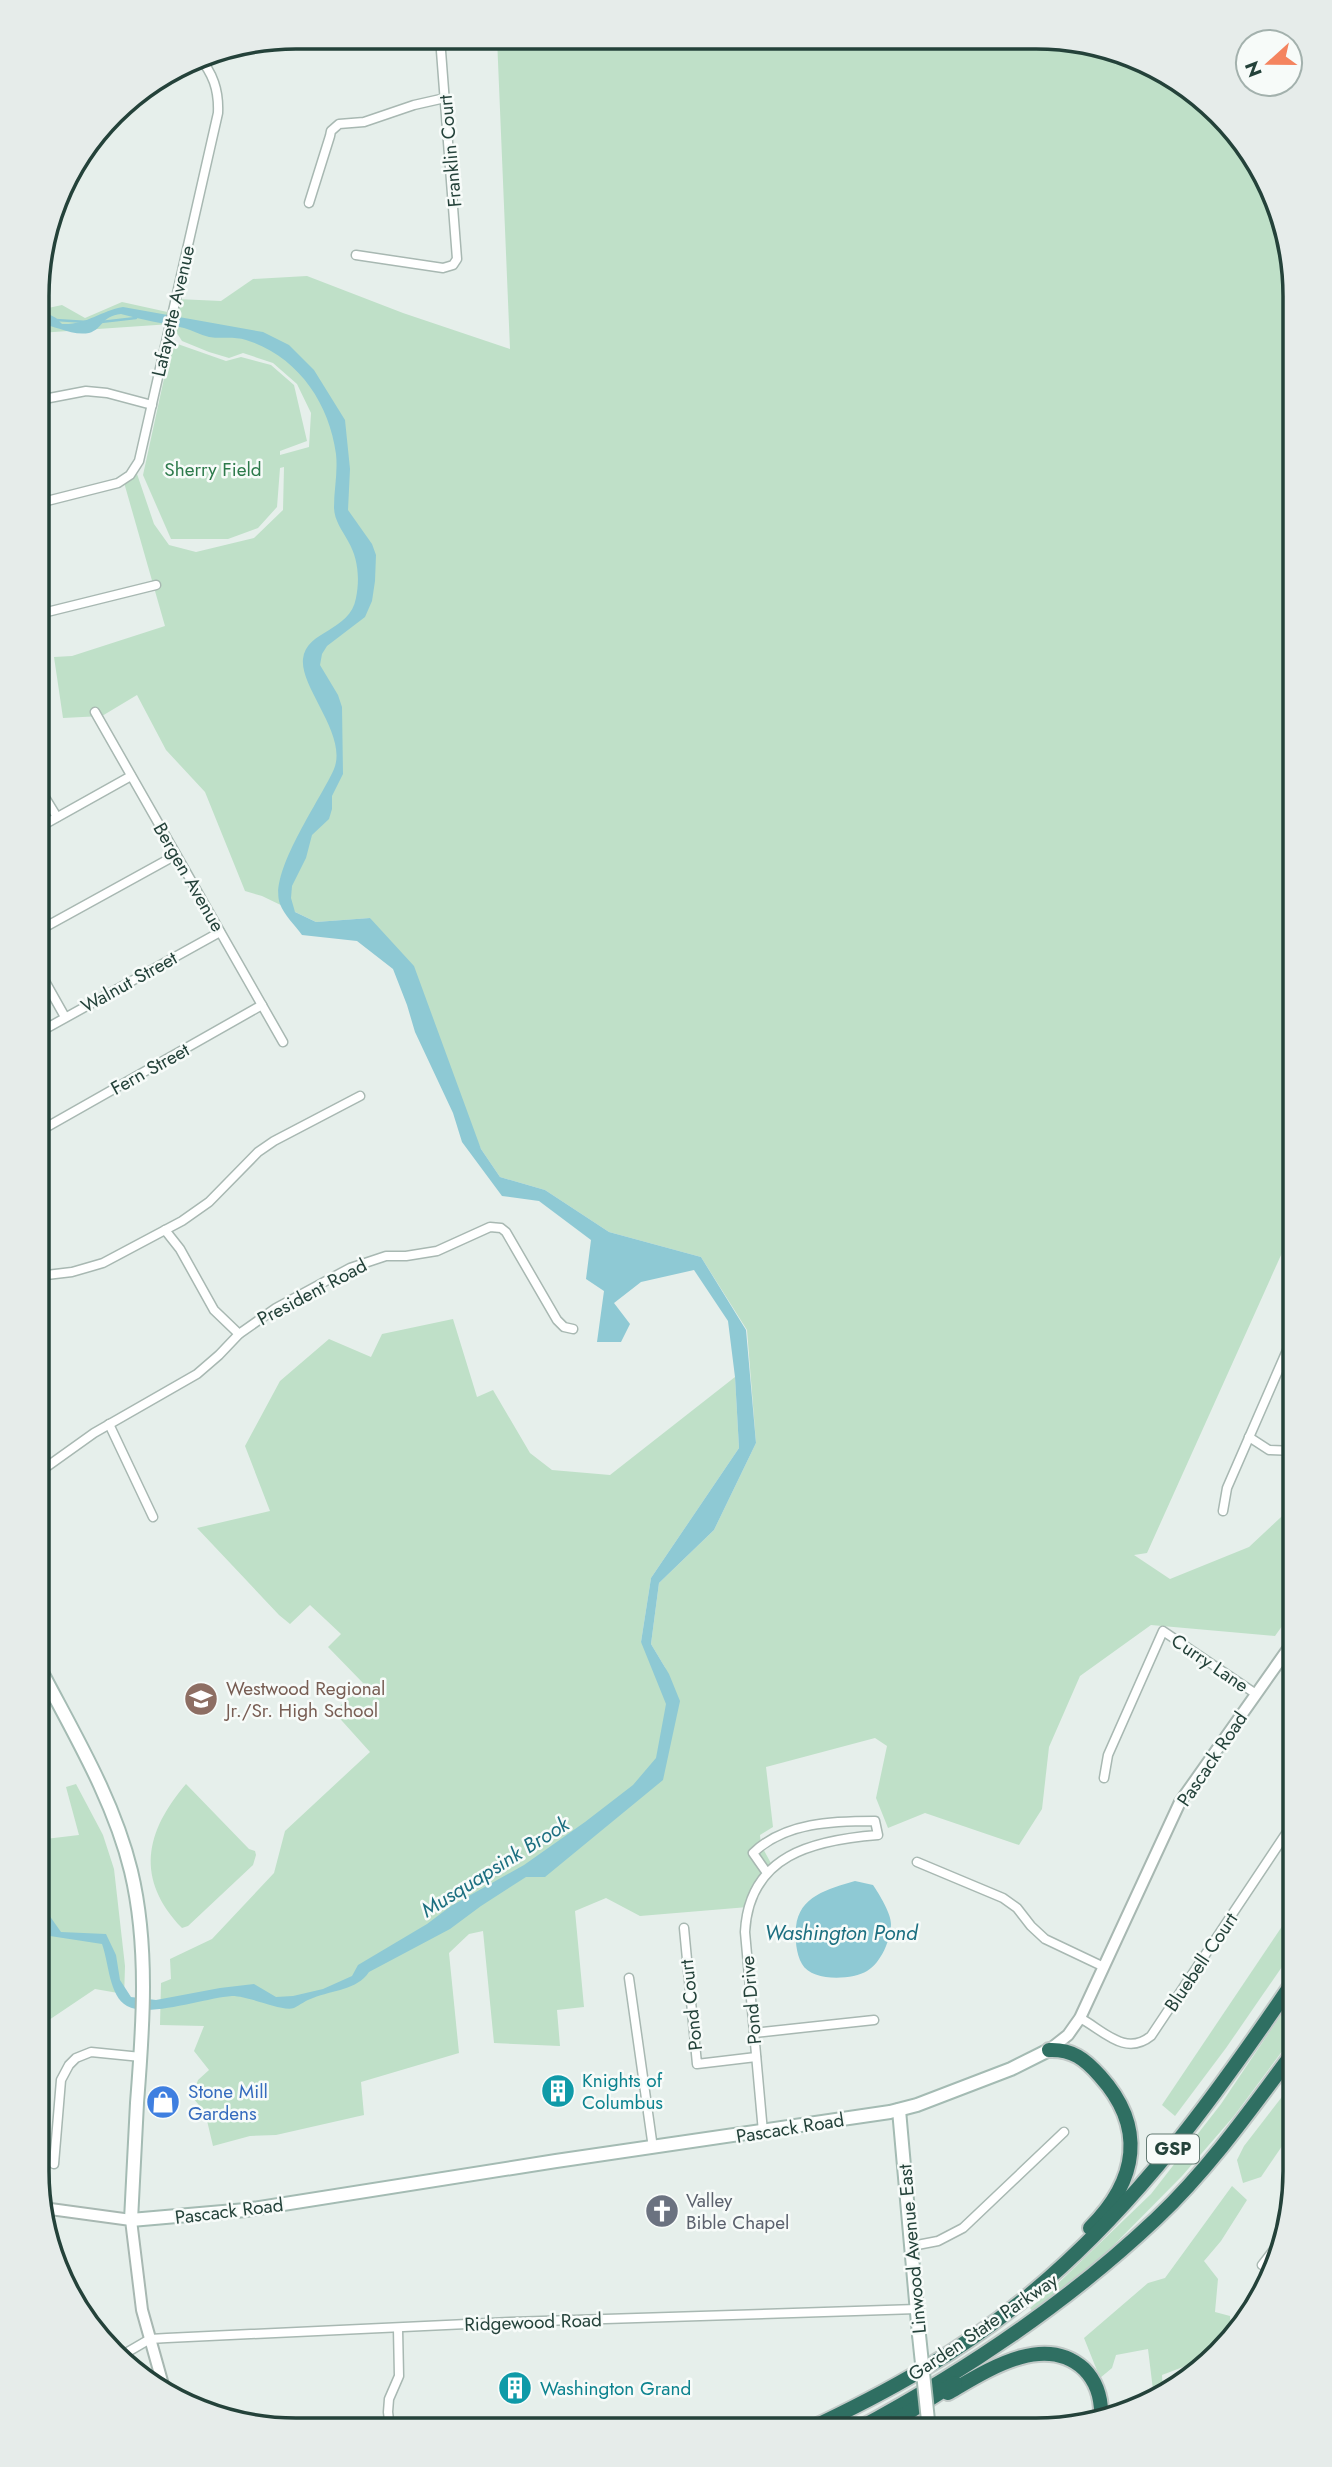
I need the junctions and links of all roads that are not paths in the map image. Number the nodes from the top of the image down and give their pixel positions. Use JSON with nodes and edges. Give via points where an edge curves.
{"nodes":[{"id":1,"x":441,"y":50,"type":"edge"},
{"id":2,"x":205,"y":66,"type":"edge"},
{"id":3,"x":445,"y":99,"type":"junction"},
{"id":4,"x":309,"y":203,"type":"dead end"},
{"id":5,"x":356,"y":255,"type":"dead end"},
{"id":6,"x":49,"y":397,"type":"edge"},
{"id":7,"x":152,"y":405,"type":"junction"},
{"id":8,"x":49,"y":500,"type":"edge"},
{"id":9,"x":156,"y":584,"type":"dead end"},
{"id":10,"x":49,"y":611,"type":"edge"},
{"id":11,"x":95,"y":712,"type":"dead end"},
{"id":12,"x":131,"y":776,"type":"junction"},
{"id":13,"x":49,"y":804,"type":"edge"},
{"id":14,"x":57,"y":817,"type":"junction"},
{"id":15,"x":49,"y":822,"type":"edge"},
{"id":16,"x":176,"y":855,"type":"junction"},
{"id":17,"x":49,"y":925,"type":"edge"},
{"id":18,"x":220,"y":932,"type":"junction"},
{"id":19,"x":49,"y":989,"type":"edge"},
{"id":20,"x":262,"y":1005,"type":"junction"},
{"id":21,"x":65,"y":1017,"type":"junction"},
{"id":22,"x":49,"y":1026,"type":"edge"},
{"id":23,"x":283,"y":1042,"type":"dead end"},
{"id":24,"x":360,"y":1096,"type":"dead end"},
{"id":25,"x":49,"y":1126,"type":"edge"},
{"id":26,"x":165,"y":1230,"type":"junction"},
{"id":27,"x":49,"y":1274,"type":"edge"},
{"id":28,"x":573,"y":1329,"type":"dead end"},
{"id":29,"x":239,"y":1334,"type":"junction"},
{"id":30,"x":1282,"y":1361,"type":"edge"},
{"id":31,"x":109,"y":1424,"type":"junction"},
{"id":32,"x":1249,"y":1437,"type":"junction"},
{"id":33,"x":1282,"y":1451,"type":"edge"},
{"id":34,"x":49,"y":1465,"type":"edge"},
{"id":35,"x":1223,"y":1511,"type":"dead end"},
{"id":36,"x":153,"y":1517,"type":"dead end"},
{"id":37,"x":1282,"y":1657,"type":"edge"},
{"id":38,"x":49,"y":1686,"type":"edge"},
{"id":39,"x":1256,"y":1694,"type":"junction"},
{"id":40,"x":1104,"y":1778,"type":"dead end"},
{"id":41,"x":1282,"y":1839,"type":"edge"},
{"id":42,"x":917,"y":1862,"type":"dead end"},
{"id":43,"x":767,"y":1873,"type":"junction"},
{"id":44,"x":684,"y":1928,"type":"dead end"},
{"id":45,"x":1104,"y":1967,"type":"junction"},
{"id":46,"x":629,"y":1978,"type":"dead end"},
{"id":47,"x":1282,"y":1997,"type":"edge"},
{"id":48,"x":1080,"y":2018,"type":"junction"},
{"id":49,"x":874,"y":2020,"type":"dead end"},
{"id":50,"x":754,"y":2034,"type":"junction"},
{"id":51,"x":1049,"y":2050,"type":"junction"},
{"id":52,"x":141,"y":2057,"type":"junction"},
{"id":53,"x":756,"y":2057,"type":"junction"},
{"id":54,"x":1282,"y":2067,"type":"edge"},
{"id":55,"x":900,"y":2110,"type":"junction"},
{"id":56,"x":763,"y":2132,"type":"junction"},
{"id":57,"x":1064,"y":2132,"type":"dead end"},
{"id":58,"x":653,"y":2148,"type":"junction"},
{"id":59,"x":54,"y":2164,"type":"dead end"},
{"id":60,"x":52,"y":2209,"type":"edge"},
{"id":61,"x":1156,"y":2219,"type":"junction"},
{"id":62,"x":131,"y":2220,"type":"junction"},
{"id":63,"x":912,"y":2246,"type":"junction"},
{"id":64,"x":1267,"y":2259,"type":"edge"},
{"id":65,"x":1262,"y":2265,"type":"dead end"},
{"id":66,"x":1027,"y":2297,"type":"junction"},
{"id":67,"x":917,"y":2309,"type":"junction"},
{"id":68,"x":398,"y":2329,"type":"junction"},
{"id":69,"x":150,"y":2339,"type":"junction"},
{"id":70,"x":128,"y":2352,"type":"edge"},
{"id":71,"x":161,"y":2377,"type":"edge"},
{"id":72,"x":1101,"y":2410,"type":"edge"},
{"id":73,"x":389,"y":2418,"type":"edge"},
{"id":74,"x":831,"y":2418,"type":"edge"},
{"id":75,"x":876,"y":2418,"type":"edge"},
{"id":76,"x":901,"y":2418,"type":"edge"},
{"id":77,"x":904,"y":2418,"type":"edge"},
{"id":78,"x":928,"y":2418,"type":"edge"}],
"edges":[{"from":1,"to":3,"type":"street","name":"Franklin Court"},
{"from":2,"to":7,"type":"street","name":"Lafayette Avenue","via":[[217,89],[218,113]]},
{"from":3,"to":4,"type":"street","via":[[335,127]]},
{"from":3,"to":5,"type":"street","name":"Franklin Court","via":[[458,254],[454,263],[443,268]]},
{"from":6,"to":7,"type":"street","via":[[86,391]]},
{"from":7,"to":8,"type":"street","name":"Lafayette Avenue","via":[[139,461],[126,478]]},
{"from":9,"to":10,"type":"street"},
{"from":11,"to":12,"type":"street","name":"Bergen Avenue"},
{"from":12,"to":14,"type":"street"},
{"from":12,"to":16,"type":"street","name":"Bergen Avenue"},
{"from":13,"to":14,"type":"street"},
{"from":14,"to":15,"type":"street"},
{"from":16,"to":17,"type":"street"},
{"from":16,"to":18,"type":"street","name":"Bergen Avenue"},
{"from":18,"to":20,"type":"street","name":"Bergen Avenue"},
{"from":18,"to":21,"type":"street","name":"Walnut Street"},
{"from":19,"to":21,"type":"street"},
{"from":20,"to":23,"type":"street","name":"Bergen Avenue"},
{"from":20,"to":25,"type":"street","name":"Fern Street"},
{"from":21,"to":22,"type":"street","name":"Walnut Street"},
{"from":24,"to":26,"type":"street","via":[[274,1141],[209,1202]]},
{"from":26,"to":27,"type":"street","via":[[88,1269]]},
{"from":26,"to":29,"type":"street","via":[[214,1310]]},
{"from":28,"to":29,"type":"street","name":"President Road","via":[[564,1328],[557,1320],[506,1232],[496,1226],[438,1251],[386,1256],[350,1268],[276,1307]]},
{"from":29,"to":31,"type":"street","name":"President Road","via":[[197,1374]]},
{"from":30,"to":32,"type":"street"},
{"from":31,"to":34,"type":"street","name":"President Road"},
{"from":31,"to":36,"type":"street"},
{"from":32,"to":33,"type":"street","via":[[1269,1450]]},
{"from":32,"to":35,"type":"street","via":[[1227,1488]]},
{"from":37,"to":39,"type":"street","name":"Pascack Road"},
{"from":38,"to":52,"type":"main road","via":[[96,1779],[124,1848],[141,1942]]},
{"from":39,"to":40,"type":"street","name":"Curry Lane","via":[[1163,1631],[1108,1755]]},
{"from":39,"to":45,"type":"street","name":"Pascack Road","via":[[1180,1802]]},
{"from":41,"to":48,"type":"street","name":"Bluebell Court","via":[[1152,2036],[1139,2043],[1125,2043],[1108,2038]]},
{"from":42,"to":45,"type":"street","via":[[1003,1898],[1045,1939]]},
{"from":43,"to":43,"type":"street","name":"Pond Drive","via":[[753,1853],[761,1845],[800,1827],[831,1821],[875,1821],[878,1835],[818,1843]]},
{"from":43,"to":50,"type":"street","name":"Pond Drive","via":[[752,1895],[746,1918]]},
{"from":44,"to":53,"type":"street","name":"Pond Court","via":[[697,2064]]},
{"from":45,"to":48,"type":"street","name":"Pascack Road"},
{"from":46,"to":58,"type":"street"},
{"from":47,"to":66,"type":"highway","name":"Garden State Parkway","number":"GSP","via":[[1153,2173],[1109,2222]]},
{"from":48,"to":51,"type":"street","name":"Pascack Road"},
{"from":49,"to":50,"type":"street"},
{"from":50,"to":53,"type":"street","name":"Pond Drive"},
{"from":51,"to":55,"type":"main road","name":"Pascack Road"},
{"from":51,"to":66,"type":"highway","via":[[1081,2057],[1112,2090],[1127,2119],[1130,2159],[1124,2181],[1103,2213]]},
{"from":52,"to":59,"type":"street","via":[[91,2052],[69,2065],[61,2080]]},
{"from":52,"to":62,"type":"main road"},
{"from":53,"to":56,"type":"street","name":"Pond Drive"},
{"from":54,"to":61,"type":"highway","name":"Garden State Parkway","number":"GSP","via":[[1214,2156]]},
{"from":55,"to":56,"type":"main road","name":"Pascack Road"},
{"from":55,"to":63,"type":"main road","name":"Linwood Avenue East"},
{"from":56,"to":58,"type":"main road","name":"Pascack Road"},
{"from":57,"to":63,"type":"street","via":[[963,2228],[938,2241]]},
{"from":58,"to":62,"type":"main road","name":"Pascack Road","via":[[246,2210]]},
{"from":60,"to":62,"type":"street","name":"Pascack Road"},
{"from":61,"to":75,"type":"highway","name":"Garden State Parkway","number":"GSP","via":[[1036,2318]]},
{"from":61,"to":76,"type":"highway","name":"Garden State Parkway","number":"GSP","via":[[1135,2245],[1040,2324]]},
{"from":62,"to":69,"type":"street"},
{"from":63,"to":67,"type":"main road","name":"Linwood Avenue East"},
{"from":64,"to":65,"type":"street"},
{"from":66,"to":74,"type":"highway","name":"Garden State Parkway","number":"GSP","via":[[910,2378]]},
{"from":67,"to":68,"type":"street","name":"Ridgewood Road"},
{"from":67,"to":78,"type":"main road","name":"Linwood Avenue East","bridge":true},
{"from":68,"to":69,"type":"street","name":"Ridgewood Road"},
{"from":68,"to":73,"type":"street","via":[[399,2376],[389,2399]]},
{"from":69,"to":70,"type":"street"},
{"from":69,"to":71,"type":"street"},
{"from":72,"to":77,"type":"highway","via":[[1100,2394],[1089,2374],[1070,2359],[1041,2354],[988,2371]]}]}
